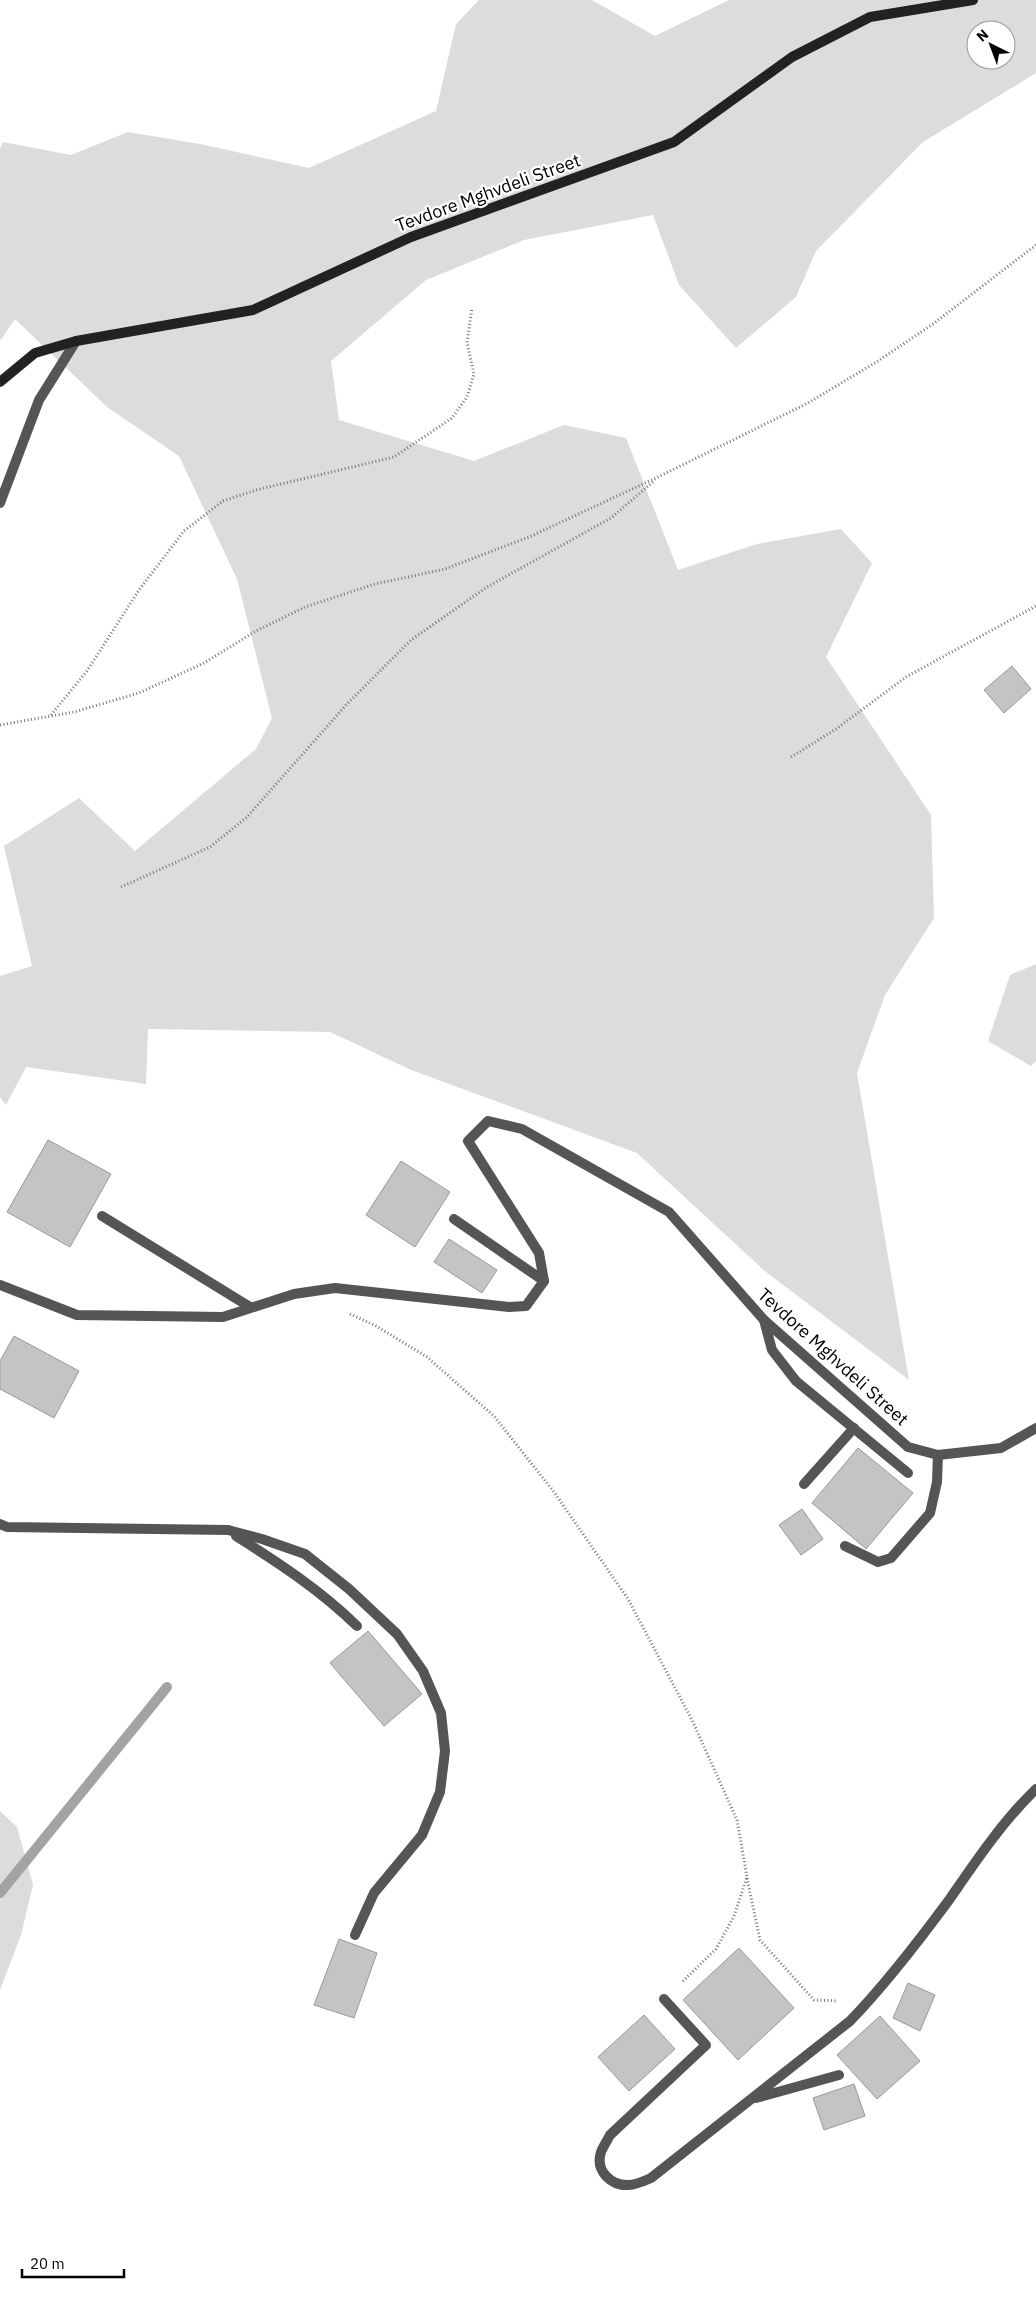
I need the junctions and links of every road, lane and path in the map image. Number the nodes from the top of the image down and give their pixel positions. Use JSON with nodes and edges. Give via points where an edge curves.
{"nodes":[{"id":1,"x":973,"y":0,"type":"edge"},
{"id":2,"x":1036,"y":245,"type":"edge"},
{"id":3,"x":472,"y":308,"type":"dead end"},
{"id":4,"x":76,"y":341,"type":"junction"},
{"id":5,"x":0,"y":382,"type":"edge"},
{"id":6,"x":658,"y":477,"type":"junction"},
{"id":7,"x":0,"y":503,"type":"edge"},
{"id":8,"x":1036,"y":606,"type":"edge"},
{"id":9,"x":51,"y":716,"type":"junction"},
{"id":10,"x":0,"y":725,"type":"edge"},
{"id":11,"x":791,"y":757,"type":"dead end"},
{"id":12,"x":122,"y":887,"type":"dead end"},
{"id":13,"x":102,"y":1216,"type":"dead end"},
{"id":14,"x":454,"y":1220,"type":"dead end"},
{"id":15,"x":544,"y":1281,"type":"junction"},
{"id":16,"x":0,"y":1285,"type":"edge"},
{"id":17,"x":250,"y":1307,"type":"junction"},
{"id":18,"x":341,"y":1310,"type":"dead end"},
{"id":19,"x":764,"y":1320,"type":"junction"},
{"id":20,"x":854,"y":1428,"type":"junction"},
{"id":21,"x":1036,"y":1428,"type":"edge"},
{"id":22,"x":938,"y":1455,"type":"junction"},
{"id":23,"x":908,"y":1473,"type":"dead end"},
{"id":24,"x":804,"y":1484,"type":"dead end"},
{"id":25,"x":0,"y":1524,"type":"edge"},
{"id":26,"x":228,"y":1530,"type":"junction"},
{"id":27,"x":844,"y":1546,"type":"dead end"},
{"id":28,"x":357,"y":1626,"type":"dead end"},
{"id":29,"x":1036,"y":1788,"type":"edge"},
{"id":30,"x":747,"y":1877,"type":"junction"},
{"id":31,"x":355,"y":1935,"type":"dead end"},
{"id":32,"x":664,"y":1999,"type":"joint"},
{"id":33,"x":814,"y":2000,"type":"dead end"},
{"id":34,"x":840,"y":2075,"type":"dead end"},
{"id":35,"x":751,"y":2100,"type":"junction"}],
"edges":[{"from":1,"to":4,"type":"street","name":"Tevdore Mghvdeli Street","via":[[870,17],[792,57],[674,142],[411,238],[253,310]]},
{"from":2,"to":6,"type":"path","via":[[933,324],[878,361],[808,403]]},
{"from":3,"to":9,"type":"path","via":[[467,343],[474,374],[467,397],[452,418],[394,457],[223,501],[184,531],[139,590],[87,671]]},
{"from":4,"to":5,"type":"street","name":"Tevdore Mghvdeli Street","via":[[35,353]]},
{"from":4,"to":7,"type":"street","via":[[39,400]]},
{"from":6,"to":9,"type":"path","via":[[529,537],[445,569],[375,584],[306,607],[256,631],[204,663],[139,693]]},
{"from":6,"to":12,"type":"path","via":[[611,518],[487,587],[411,640],[347,704],[247,817],[210,847]]},
{"from":8,"to":11,"type":"path","via":[[906,677],[836,729]]},
{"from":9,"to":10,"type":"path"},
{"from":13,"to":17,"type":"street"},
{"from":14,"to":15,"type":"street"},
{"from":15,"to":17,"type":"street","via":[[526,1306],[509,1307],[335,1288],[294,1294]]},
{"from":15,"to":19,"type":"street","name":"Tevdore Mghvdeli Street","via":[[539,1253],[468,1141],[488,1121],[522,1129],[669,1212]]},
{"from":16,"to":17,"type":"street","via":[[77,1314],[223,1317]]},
{"from":18,"to":30,"type":"path","via":[[376,1326],[427,1357],[494,1416],[554,1492],[628,1599],[692,1720],[737,1820]]},
{"from":19,"to":20,"type":"street","via":[[772,1350],[796,1380]]},
{"from":19,"to":22,"type":"street","name":"Tevdore Mghvdeli Street","via":[[908,1447]]},
{"from":20,"to":23,"type":"street"},
{"from":20,"to":24,"type":"street"},
{"from":21,"to":22,"type":"street","name":"Tevdore Mghvdeli Street","via":[[1001,1448]]},
{"from":22,"to":27,"type":"street","via":[[937,1482],[930,1512],[891,1558],[878,1562]]},
{"from":25,"to":26,"type":"street","via":[[6,1527]]},
{"from":26,"to":28,"type":"street","via":[[293,1572]]},
{"from":26,"to":31,"type":"street","via":[[305,1554],[349,1589],[397,1634],[423,1671],[441,1713],[445,1751],[440,1792],[422,1835],[374,1893]]},
{"from":29,"to":35,"type":"street","via":[[1011,1814],[869,2002]]},
{"from":30,"to":32,"type":"path","via":[[734,1916],[716,1949]]},
{"from":30,"to":33,"type":"path","via":[[760,1940]]},
{"from":32,"to":35,"type":"street","via":[[706,2045],[610,2135],[600,2153],[599,2166],[606,2177],[618,2185],[631,2186],[651,2178]]},
{"from":34,"to":35,"type":"street"}]}
